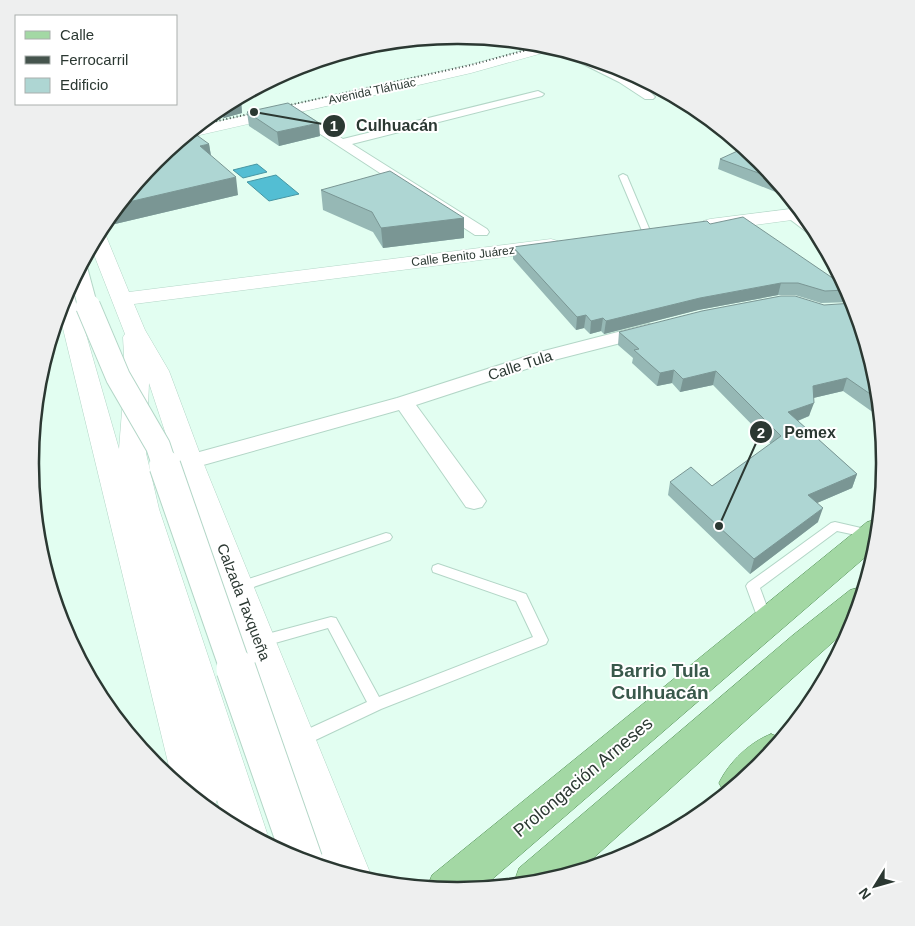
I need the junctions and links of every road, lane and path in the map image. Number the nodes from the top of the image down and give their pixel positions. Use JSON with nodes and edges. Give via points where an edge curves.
{"nodes":[{"id":1,"x":514,"y":48,"type":"edge"},
{"id":2,"x":538,"y":52,"type":"edge"},
{"id":3,"x":605,"y":71,"type":"edge"},
{"id":4,"x":409,"y":79,"type":"junction"},
{"id":5,"x":623,"y":80,"type":"junction"},
{"id":6,"x":626,"y":80,"type":"edge"},
{"id":7,"x":538,"y":94,"type":"dead end"},
{"id":8,"x":649,"y":97,"type":"dead end"},
{"id":9,"x":288,"y":109,"type":"junction"},
{"id":10,"x":226,"y":115,"type":"edge"},
{"id":11,"x":207,"y":128,"type":"edge"},
{"id":12,"x":341,"y":143,"type":"junction"},
{"id":13,"x":623,"y":176,"type":"dead end"},
{"id":14,"x":795,"y":214,"type":"edge"},
{"id":15,"x":695,"y":227,"type":"edge"},
{"id":16,"x":481,"y":232,"type":"dead end"},
{"id":17,"x":647,"y":233,"type":"edge"},
{"id":18,"x":568,"y":243,"type":"edge"},
{"id":19,"x":100,"y":245,"type":"edge"},
{"id":20,"x":81,"y":281,"type":"edge"},
{"id":21,"x":123,"y":299,"type":"junction"},
{"id":22,"x":67,"y":314,"type":"edge"},
{"id":23,"x":670,"y":325,"type":"edge"},
{"id":24,"x":134,"y":330,"type":"junction"},
{"id":25,"x":404,"y":402,"type":"junction"},
{"id":26,"x":189,"y":462,"type":"junction"},
{"id":27,"x":474,"y":501,"type":"dead end"},
{"id":28,"x":386,"y":537,"type":"dead end"},
{"id":29,"x":870,"y":537,"type":"edge"},
{"id":30,"x":438,"y":569,"type":"dead end"},
{"id":31,"x":238,"y":587,"type":"junction"},
{"id":32,"x":850,"y":608,"type":"edge"},
{"id":33,"x":259,"y":642,"type":"junction"},
{"id":34,"x":376,"y":705,"type":"junction"},
{"id":35,"x":298,"y":741,"type":"junction"},
{"id":36,"x":195,"y":789,"type":"edge"},
{"id":37,"x":327,"y":815,"type":"junction"},
{"id":38,"x":245,"y":824,"type":"edge"},
{"id":39,"x":299,"y":851,"type":"edge"},
{"id":40,"x":322,"y":860,"type":"edge"},
{"id":41,"x":347,"y":866,"type":"edge"},
{"id":42,"x":546,"y":872,"type":"edge"},
{"id":43,"x":457,"y":882,"type":"edge"}],
"edges":[{"from":1,"to":4,"type":"main road","name":"Avenida Tláhuac"},
{"from":2,"to":4,"type":"main road","name":"Avenida Tláhuac"},
{"from":3,"to":5,"type":"street"},
{"from":4,"to":9,"type":"main road","name":"Avenida Tláhuac"},
{"from":4,"to":10,"type":"main road","name":"Avenida Tláhuac"},
{"from":5,"to":6,"type":"street"},
{"from":5,"to":8,"type":"street"},
{"from":7,"to":12,"type":"street"},
{"from":9,"to":11,"type":"main road","name":"Avenida Tláhuac"},
{"from":9,"to":12,"type":"street"},
{"from":12,"to":16,"type":"street"},
{"from":13,"to":17,"type":"lane"},
{"from":14,"to":15,"type":"main road"},
{"from":18,"to":21,"type":"main road","name":"Calle Benito Juárez"},
{"from":19,"to":21,"type":"main road","name":"Calzada Taxqueña"},
{"from":20,"to":39,"type":"main road","name":"Calzada Taxqueña","bridge":true,"via":[[88,307],[118,377],[158,446]]},
{"from":21,"to":24,"type":"main road","name":"Calzada Taxqueña"},
{"from":22,"to":36,"type":"main road"},
{"from":23,"to":25,"type":"street","name":"Calle Tula","via":[[547,356]]},
{"from":24,"to":26,"type":"main road","name":"Calzada Taxqueña","via":[[157,371]]},
{"from":24,"to":38,"type":"main road","name":"Calzada Taxqueña","via":[[137,374],[132,452],[144,509]]},
{"from":25,"to":26,"type":"street","name":"Calle Tula"},
{"from":25,"to":27,"type":"street"},
{"from":26,"to":31,"type":"main road","name":"Calzada Taxqueña"},
{"from":28,"to":31,"type":"lane"},
{"from":29,"to":43,"type":"main road","name":"Prolongación Arneses"},
{"from":30,"to":34,"type":"lane","via":[[522,598],[541,640]]},
{"from":31,"to":33,"type":"main road","name":"Calzada Taxqueña"},
{"from":32,"to":42,"type":"main road"},
{"from":33,"to":34,"type":"lane","via":[[331,622]]},
{"from":33,"to":35,"type":"main road","name":"Calzada Taxqueña"},
{"from":34,"to":35,"type":"lane"},
{"from":35,"to":37,"type":"main road","name":"Calzada Taxqueña"},
{"from":37,"to":40,"type":"main road","via":[[329,842]]},
{"from":37,"to":41,"type":"main road","name":"Calzada Taxqueña"}]}
